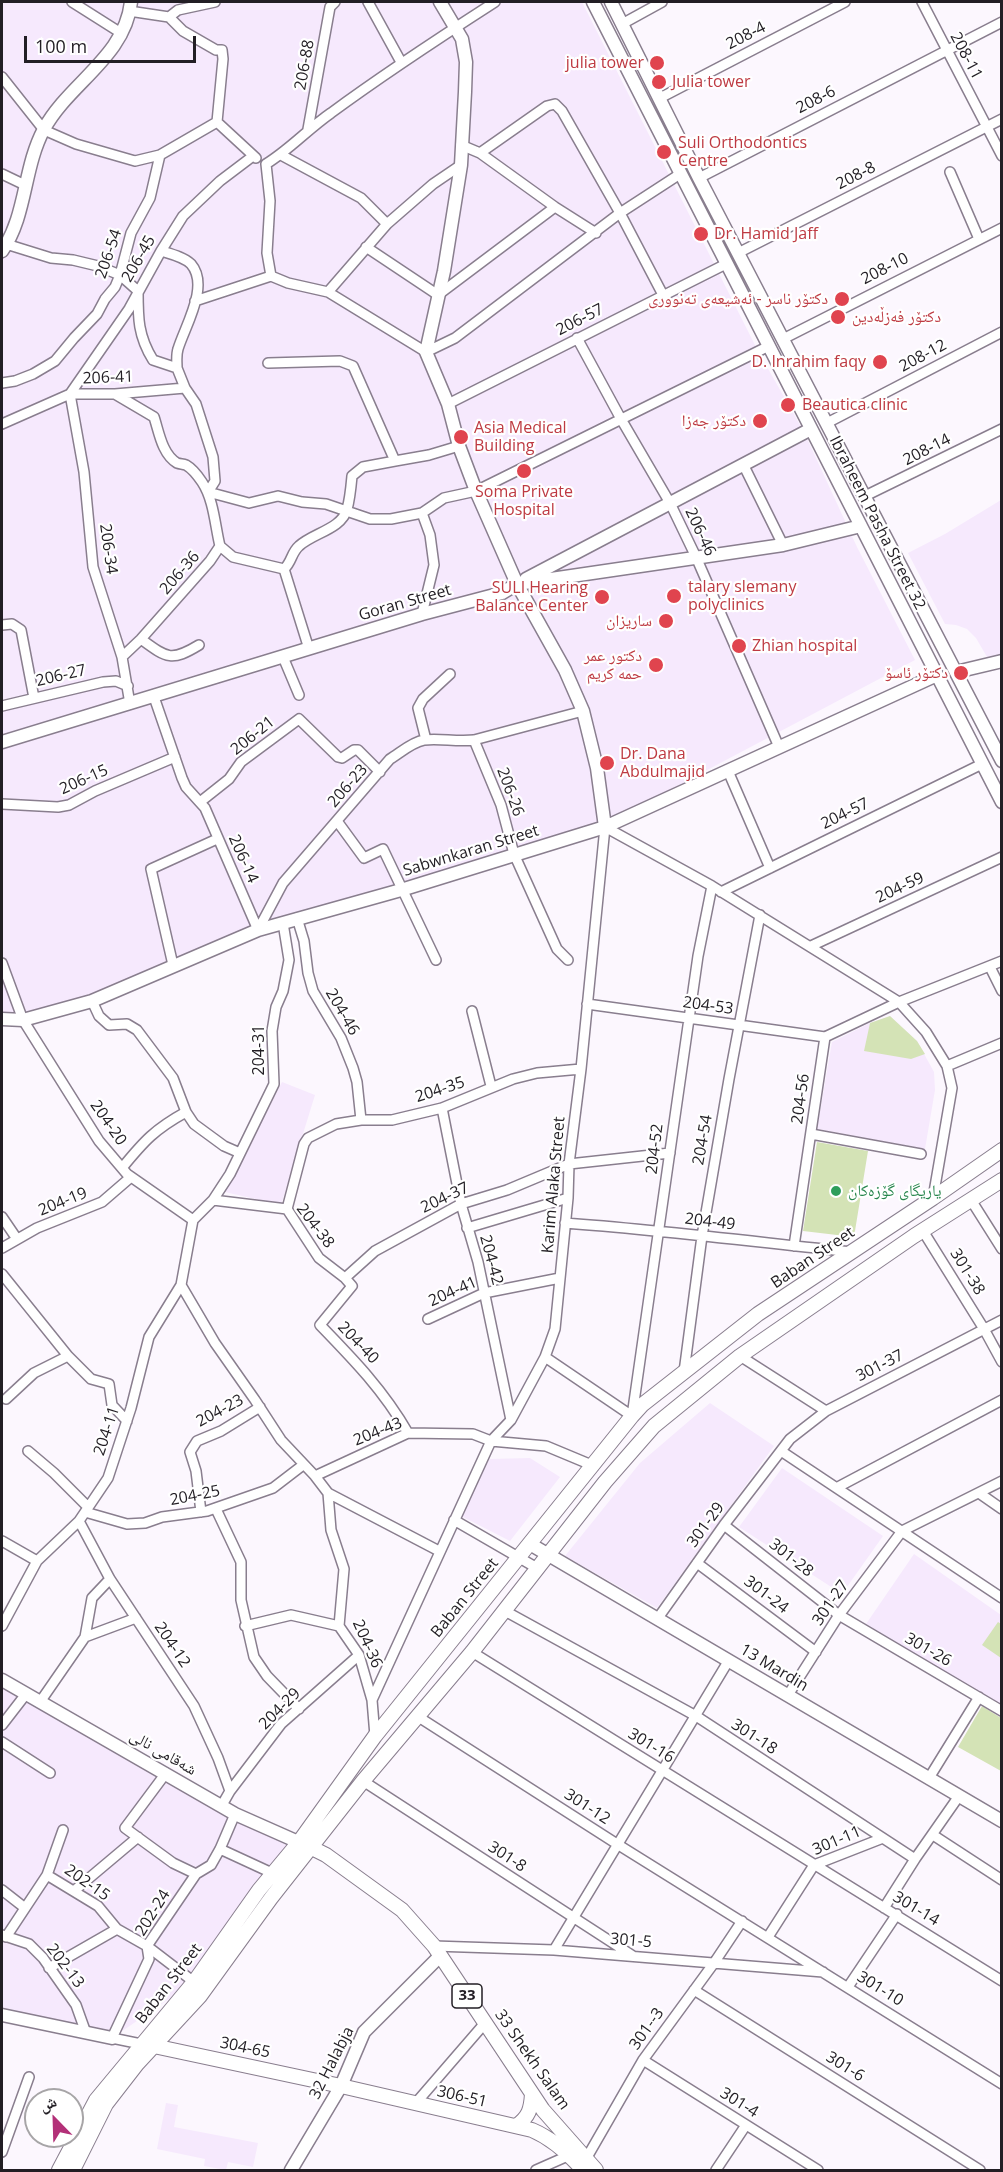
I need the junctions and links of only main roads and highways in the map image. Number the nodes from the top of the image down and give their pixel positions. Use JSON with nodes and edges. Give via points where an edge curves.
{"nodes":[{"id":1,"x":440,"y":2,"type":"edge"},
{"id":2,"x":593,"y":2,"type":"edge"},
{"id":3,"x":611,"y":2,"type":"edge"},
{"id":4,"x":130,"y":6,"type":"edge"},
{"id":5,"x":3,"y":247,"type":"edge"},
{"id":6,"x":811,"y":429,"type":"junction"},
{"id":7,"x":861,"y":526,"type":"junction"},
{"id":8,"x":517,"y":584,"type":"junction"},
{"id":9,"x":1002,"y":661,"type":"edge"},
{"id":10,"x":956,"y":672,"type":"junction"},
{"id":11,"x":937,"y":675,"type":"junction"},
{"id":12,"x":2,"y":742,"type":"edge"},
{"id":13,"x":1001,"y":757,"type":"edge"},
{"id":14,"x":1002,"y":802,"type":"edge"},
{"id":15,"x":605,"y":827,"type":"junction"},
{"id":16,"x":2,"y":1019,"type":"edge"},
{"id":17,"x":1002,"y":1150,"type":"edge"},
{"id":18,"x":1002,"y":1180,"type":"edge"},
{"id":19,"x":530,"y":1544,"type":"junction"},
{"id":20,"x":548,"y":1555,"type":"junction"},
{"id":21,"x":2,"y":1680,"type":"edge"},
{"id":22,"x":999,"y":1816,"type":"edge"},
{"id":23,"x":305,"y":1845,"type":"junction"},
{"id":24,"x":437,"y":1951,"type":"junction"},
{"id":25,"x":2,"y":2015,"type":"edge"},
{"id":26,"x":112,"y":2038,"type":"road end"},
{"id":27,"x":148,"y":2045,"type":"junction"},
{"id":28,"x":341,"y":2086,"type":"junction"},
{"id":29,"x":532,"y":2094,"type":"junction"},
{"id":30,"x":516,"y":2126,"type":"junction"},
{"id":31,"x":570,"y":2155,"type":"joint"},
{"id":32,"x":584,"y":2165,"type":"edge"},
{"id":33,"x":59,"y":2170,"type":"edge"},
{"id":34,"x":73,"y":2170,"type":"edge"},
{"id":35,"x":291,"y":2170,"type":"edge"},
{"id":36,"x":596,"y":2170,"type":"edge"}],
"edges":[{"from":1,"to":8,"type":"main road","via":[[462,39],[466,62],[461,165],[426,352],[448,404],[476,491]]},
{"from":2,"to":6,"type":"main road","name":"Ibraheem Pasha Street 32"},
{"from":3,"to":10,"type":"main road","name":"Ibraheem Pasha Street 32"},
{"from":4,"to":5,"type":"main road","via":[[127,21],[108,55],[77,86],[44,130],[27,172],[21,211]]},
{"from":6,"to":7,"type":"main road","name":"Ibraheem Pasha Street 32"},
{"from":6,"to":8,"type":"main road"},
{"from":7,"to":8,"type":"main road","name":"Goran Street","via":[[783,545]]},
{"from":7,"to":11,"type":"main road","name":"Ibraheem Pasha Street 32"},
{"from":8,"to":12,"type":"main road","name":"Goran Street","via":[[502,593]]},
{"from":8,"to":15,"type":"main road","via":[[583,711],[597,768]]},
{"from":9,"to":10,"type":"main road"},
{"from":10,"to":13,"type":"main road","name":"Ibraheem Pasha Street 32"},
{"from":11,"to":14,"type":"main road","name":"Ibraheem Pasha Street 32"},
{"from":11,"to":15,"type":"main road","name":"Sabwnkaran Street"},
{"from":15,"to":16,"type":"main road","name":"Sabwnkaran Street","via":[[258,930],[92,1001],[23,1020]]},
{"from":17,"to":19,"type":"main road","name":"Baban Street","via":[[758,1314],[684,1372],[632,1416]]},
{"from":18,"to":20,"type":"main road","via":[[740,1356],[654,1426],[604,1482]]},
{"from":19,"to":20,"type":"main road","name":"13 Mardin"},
{"from":19,"to":23,"type":"main road","name":"Baban Street","via":[[375,1736]]},
{"from":20,"to":22,"type":"main road","name":"13 Mardin"},
{"from":20,"to":23,"type":"main road","via":[[472,1652]]},
{"from":21,"to":23,"type":"main road","name":"شەقامی نالی","via":[[236,1814]]},
{"from":23,"to":24,"type":"main road","name":"33 Shekh Salam","number":"33","via":[[326,1855],[402,1910]]},
{"from":23,"to":27,"type":"main road","name":"Baban Street","via":[[272,1873]]},
{"from":23,"to":27,"type":"main road","via":[[200,1996]]},
{"from":24,"to":28,"type":"main road","name":"32 Halabja","via":[[364,2032]]},
{"from":24,"to":29,"type":"main road","name":"33 Shekh Salam","number":"33"},
{"from":25,"to":26,"type":"main road"},
{"from":27,"to":28,"type":"main road","name":"304-65"},
{"from":27,"to":33,"type":"main road","name":"Baban Street","via":[[96,2100]]},
{"from":27,"to":34,"type":"main road","via":[[106,2104]]},
{"from":28,"to":30,"type":"main road","name":"306-51"},
{"from":28,"to":35,"type":"main road","name":"32 Halabja"},
{"from":29,"to":30,"type":"main road","via":[[531,2110]]},
{"from":29,"to":32,"type":"main road","name":"33 Shekh Salam","number":"33"},
{"from":30,"to":31,"type":"main road","name":"306-51","via":[[544,2135]]},
{"from":31,"to":32,"type":"main road","name":"33 Shekh Salam","number":"33"},
{"from":32,"to":36,"type":"main road","name":"33 Shekh Salam","number":"33"}]}
